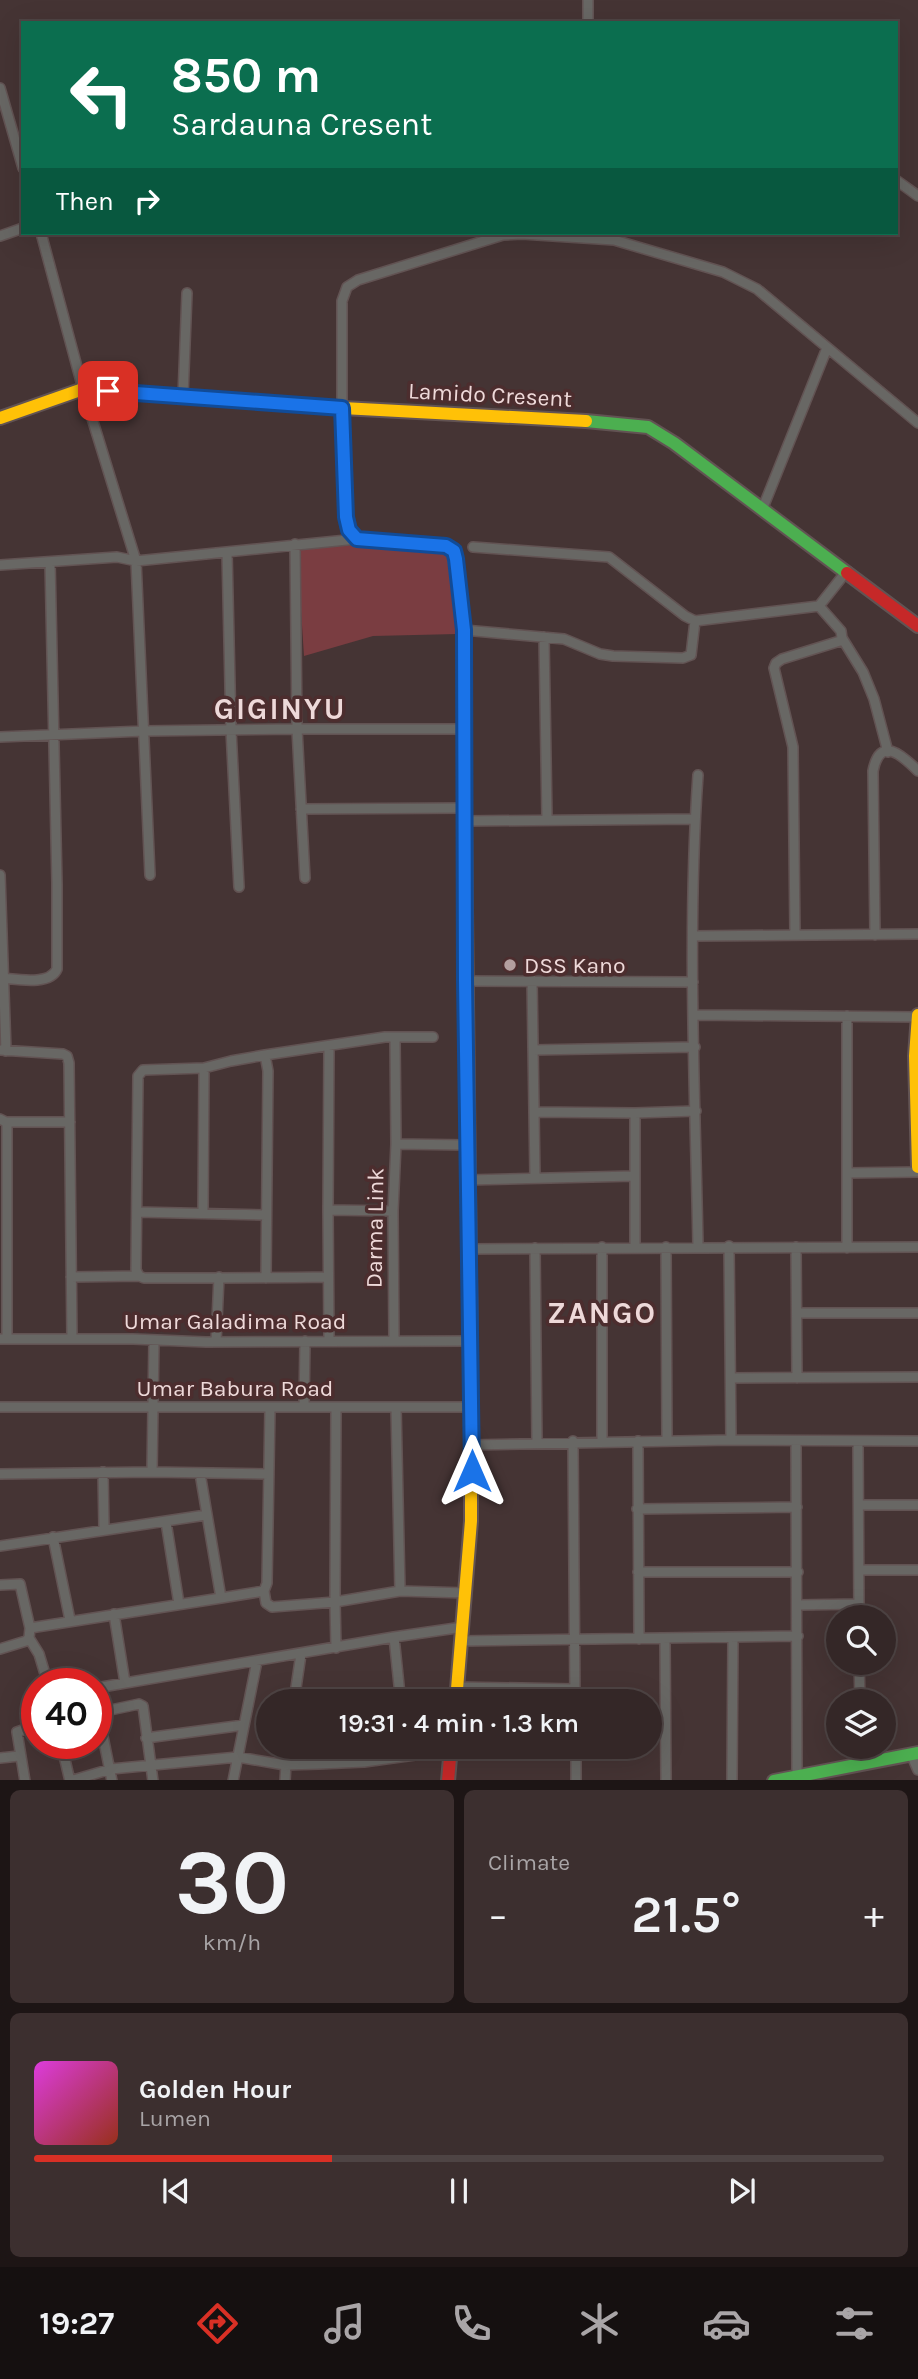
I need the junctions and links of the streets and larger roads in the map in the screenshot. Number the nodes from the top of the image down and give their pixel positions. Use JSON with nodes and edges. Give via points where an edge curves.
{"nodes":[{"id":1,"x":589,"y":0,"type":"edge"},
{"id":2,"x":588,"y":21,"type":"edge"},
{"id":3,"x":0,"y":88,"type":"edge"},
{"id":4,"x":21,"y":162,"type":"edge"},
{"id":5,"x":898,"y":182,"type":"edge"},
{"id":6,"x":918,"y":197,"type":"edge"},
{"id":7,"x":21,"y":229,"type":"edge"},
{"id":8,"x":42,"y":235,"type":"edge"},
{"id":9,"x":503,"y":235,"type":"edge"},
{"id":10,"x":568,"y":235,"type":"edge"},
{"id":11,"x":0,"y":236,"type":"edge"},
{"id":12,"x":614,"y":236,"type":"edge"},
{"id":13,"x":187,"y":293,"type":"dead end"},
{"id":14,"x":827,"y":348,"type":"junction"},
{"id":15,"x":83,"y":389,"type":"junction"},
{"id":16,"x":183,"y":396,"type":"junction"},
{"id":17,"x":342,"y":408,"type":"junction"},
{"id":18,"x":0,"y":418,"type":"edge"},
{"id":19,"x":918,"y":423,"type":"edge"},
{"id":20,"x":762,"y":510,"type":"junction"},
{"id":21,"x":357,"y":539,"type":"junction"},
{"id":22,"x":295,"y":544,"type":"junction"},
{"id":23,"x":473,"y":547,"type":"dead end"},
{"id":24,"x":227,"y":552,"type":"junction"},
{"id":25,"x":136,"y":561,"type":"junction"},
{"id":26,"x":50,"y":562,"type":"junction"},
{"id":27,"x":0,"y":565,"type":"edge"},
{"id":28,"x":846,"y":572,"type":"junction"},
{"id":29,"x":820,"y":606,"type":"junction"},
{"id":30,"x":695,"y":621,"type":"junction"},
{"id":31,"x":918,"y":626,"type":"edge"},
{"id":32,"x":464,"y":630,"type":"junction"},
{"id":33,"x":544,"y":637,"type":"junction"},
{"id":34,"x":842,"y":638,"type":"junction"},
{"id":35,"x":298,"y":729,"type":"junction"},
{"id":36,"x":465,"y":729,"type":"junction"},
{"id":37,"x":232,"y":730,"type":"junction"},
{"id":38,"x":144,"y":731,"type":"junction"},
{"id":39,"x":0,"y":737,"type":"edge"},
{"id":40,"x":54,"y":737,"type":"junction"},
{"id":41,"x":888,"y":751,"type":"junction"},
{"id":42,"x":918,"y":771,"type":"edge"},
{"id":43,"x":698,"y":775,"type":"dead end"},
{"id":44,"x":301,"y":808,"type":"junction"},
{"id":45,"x":465,"y":814,"type":"junction"},
{"id":46,"x":547,"y":819,"type":"junction"},
{"id":47,"x":695,"y":819,"type":"junction"},
{"id":48,"x":0,"y":875,"type":"edge"},
{"id":49,"x":150,"y":875,"type":"dead end"},
{"id":50,"x":305,"y":878,"type":"dead end"},
{"id":51,"x":239,"y":887,"type":"dead end"},
{"id":52,"x":1,"y":925,"type":"edge"},
{"id":53,"x":918,"y":934,"type":"edge"},
{"id":54,"x":795,"y":935,"type":"junction"},
{"id":55,"x":875,"y":935,"type":"junction"},
{"id":56,"x":694,"y":936,"type":"junction"},
{"id":57,"x":3,"y":979,"type":"edge"},
{"id":58,"x":532,"y":980,"type":"junction"},
{"id":59,"x":465,"y":981,"type":"junction"},
{"id":60,"x":693,"y":982,"type":"junction"},
{"id":61,"x":694,"y":1015,"type":"junction"},
{"id":62,"x":847,"y":1016,"type":"junction"},
{"id":63,"x":918,"y":1016,"type":"edge"},
{"id":64,"x":433,"y":1037,"type":"dead end"},
{"id":65,"x":395,"y":1039,"type":"junction"},
{"id":66,"x":329,"y":1046,"type":"junction"},
{"id":67,"x":695,"y":1047,"type":"junction"},
{"id":68,"x":533,"y":1050,"type":"junction"},
{"id":69,"x":3,"y":1051,"type":"edge"},
{"id":70,"x":265,"y":1055,"type":"junction"},
{"id":71,"x":917,"y":1056,"type":"edge"},
{"id":72,"x":204,"y":1068,"type":"junction"},
{"id":73,"x":696,"y":1111,"type":"junction"},
{"id":74,"x":535,"y":1112,"type":"junction"},
{"id":75,"x":635,"y":1113,"type":"junction"},
{"id":76,"x":3,"y":1120,"type":"edge"},
{"id":77,"x":69,"y":1122,"type":"junction"},
{"id":78,"x":396,"y":1144,"type":"junction"},
{"id":79,"x":467,"y":1145,"type":"junction"},
{"id":80,"x":918,"y":1170,"type":"edge"},
{"id":81,"x":847,"y":1173,"type":"junction"},
{"id":82,"x":634,"y":1176,"type":"junction"},
{"id":83,"x":4,"y":1177,"type":"edge"},
{"id":84,"x":535,"y":1178,"type":"junction"},
{"id":85,"x":468,"y":1180,"type":"junction"},
{"id":86,"x":328,"y":1210,"type":"junction"},
{"id":87,"x":393,"y":1210,"type":"junction"},
{"id":88,"x":137,"y":1212,"type":"junction"},
{"id":89,"x":203,"y":1213,"type":"junction"},
{"id":90,"x":265,"y":1215,"type":"junction"},
{"id":91,"x":698,"y":1246,"type":"junction"},
{"id":92,"x":729,"y":1246,"type":"junction"},
{"id":93,"x":602,"y":1247,"type":"junction"},
{"id":94,"x":635,"y":1247,"type":"junction"},
{"id":95,"x":666,"y":1247,"type":"junction"},
{"id":96,"x":796,"y":1247,"type":"junction"},
{"id":97,"x":918,"y":1247,"type":"edge"},
{"id":98,"x":535,"y":1248,"type":"junction"},
{"id":99,"x":847,"y":1248,"type":"junction"},
{"id":100,"x":468,"y":1249,"type":"junction"},
{"id":101,"x":4,"y":1250,"type":"edge"},
{"id":102,"x":138,"y":1276,"type":"junction"},
{"id":103,"x":71,"y":1277,"type":"junction"},
{"id":104,"x":219,"y":1277,"type":"junction"},
{"id":105,"x":328,"y":1277,"type":"junction"},
{"id":106,"x":265,"y":1278,"type":"junction"},
{"id":107,"x":797,"y":1313,"type":"junction"},
{"id":108,"x":918,"y":1313,"type":"edge"},
{"id":109,"x":3,"y":1339,"type":"edge"},
{"id":110,"x":72,"y":1339,"type":"junction"},
{"id":111,"x":154,"y":1340,"type":"junction"},
{"id":112,"x":305,"y":1341,"type":"junction"},
{"id":113,"x":329,"y":1341,"type":"junction"},
{"id":114,"x":394,"y":1341,"type":"junction"},
{"id":115,"x":471,"y":1341,"type":"junction"},
{"id":116,"x":216,"y":1342,"type":"junction"},
{"id":117,"x":918,"y":1377,"type":"edge"},
{"id":118,"x":731,"y":1378,"type":"junction"},
{"id":119,"x":797,"y":1378,"type":"junction"},
{"id":120,"x":0,"y":1407,"type":"edge"},
{"id":121,"x":270,"y":1407,"type":"junction"},
{"id":122,"x":304,"y":1407,"type":"junction"},
{"id":123,"x":336,"y":1407,"type":"junction"},
{"id":124,"x":396,"y":1407,"type":"junction"},
{"id":125,"x":471,"y":1407,"type":"junction"},
{"id":126,"x":153,"y":1408,"type":"junction"},
{"id":127,"x":731,"y":1440,"type":"junction"},
{"id":128,"x":573,"y":1441,"type":"junction"},
{"id":129,"x":601,"y":1441,"type":"junction"},
{"id":130,"x":638,"y":1441,"type":"junction"},
{"id":131,"x":667,"y":1441,"type":"junction"},
{"id":132,"x":796,"y":1441,"type":"junction"},
{"id":133,"x":858,"y":1441,"type":"junction"},
{"id":134,"x":918,"y":1441,"type":"edge"},
{"id":135,"x":537,"y":1443,"type":"junction"},
{"id":136,"x":472,"y":1446,"type":"junction"},
{"id":137,"x":103,"y":1472,"type":"junction"},
{"id":138,"x":152,"y":1472,"type":"junction"},
{"id":139,"x":200,"y":1473,"type":"junction"},
{"id":140,"x":0,"y":1474,"type":"edge"},
{"id":141,"x":269,"y":1474,"type":"junction"},
{"id":142,"x":859,"y":1505,"type":"junction"},
{"id":143,"x":918,"y":1505,"type":"edge"},
{"id":144,"x":797,"y":1507,"type":"junction"},
{"id":145,"x":637,"y":1509,"type":"junction"},
{"id":146,"x":206,"y":1515,"type":"junction"},
{"id":147,"x":166,"y":1522,"type":"junction"},
{"id":148,"x":104,"y":1528,"type":"junction"},
{"id":149,"x":53,"y":1537,"type":"junction"},
{"id":150,"x":0,"y":1546,"type":"edge"},
{"id":151,"x":859,"y":1570,"type":"junction"},
{"id":152,"x":918,"y":1570,"type":"edge"},
{"id":153,"x":638,"y":1572,"type":"junction"},
{"id":154,"x":798,"y":1572,"type":"junction"},
{"id":155,"x":0,"y":1585,"type":"edge"},
{"id":156,"x":264,"y":1591,"type":"junction"},
{"id":157,"x":400,"y":1591,"type":"junction"},
{"id":158,"x":466,"y":1593,"type":"junction"},
{"id":159,"x":221,"y":1598,"type":"junction"},
{"id":160,"x":335,"y":1602,"type":"junction"},
{"id":161,"x":179,"y":1604,"type":"junction"},
{"id":162,"x":859,"y":1604,"type":"joint"},
{"id":163,"x":798,"y":1605,"type":"junction"},
{"id":164,"x":114,"y":1614,"type":"junction"},
{"id":165,"x":70,"y":1620,"type":"junction"},
{"id":166,"x":463,"y":1627,"type":"junction"},
{"id":167,"x":30,"y":1633,"type":"junction"},
{"id":168,"x":798,"y":1636,"type":"junction"},
{"id":169,"x":394,"y":1637,"type":"junction"},
{"id":170,"x":733,"y":1637,"type":"junction"},
{"id":171,"x":639,"y":1639,"type":"junction"},
{"id":172,"x":666,"y":1639,"type":"junction"},
{"id":173,"x":575,"y":1640,"type":"junction"},
{"id":174,"x":461,"y":1641,"type":"junction"},
{"id":175,"x":336,"y":1648,"type":"junction"},
{"id":176,"x":0,"y":1649,"type":"edge"},
{"id":177,"x":301,"y":1654,"type":"junction"},
{"id":178,"x":257,"y":1661,"type":"junction"},
{"id":179,"x":43,"y":1668,"type":"edge"},
{"id":180,"x":125,"y":1683,"type":"junction"},
{"id":181,"x":112,"y":1685,"type":"edge"},
{"id":182,"x":457,"y":1687,"type":"joint"},
{"id":183,"x":296,"y":1689,"type":"edge"},
{"id":184,"x":399,"y":1689,"type":"edge"},
{"id":185,"x":575,"y":1689,"type":"joint"},
{"id":186,"x":112,"y":1710,"type":"edge"},
{"id":187,"x":244,"y":1724,"type":"junction"},
{"id":188,"x":21,"y":1729,"type":"edge"},
{"id":189,"x":146,"y":1738,"type":"junction"},
{"id":190,"x":914,"y":1753,"type":"edge"},
{"id":191,"x":19,"y":1756,"type":"junction"},
{"id":192,"x":238,"y":1757,"type":"junction"},
{"id":193,"x":0,"y":1758,"type":"edge"},
{"id":194,"x":65,"y":1759,"type":"edge"},
{"id":195,"x":108,"y":1759,"type":"edge"},
{"id":196,"x":286,"y":1759,"type":"edge"},
{"id":197,"x":373,"y":1759,"type":"edge"},
{"id":198,"x":450,"y":1759,"type":"edge"},
{"id":199,"x":576,"y":1759,"type":"edge"},
{"id":200,"x":860,"y":1759,"type":"edge"},
{"id":201,"x":150,"y":1765,"type":"junction"},
{"id":202,"x":285,"y":1765,"type":"junction"},
{"id":203,"x":860,"y":1765,"type":"junction"},
{"id":204,"x":111,"y":1769,"type":"junction"},
{"id":205,"x":918,"y":1770,"type":"edge"},
{"id":206,"x":797,"y":1776,"type":"junction"},
{"id":207,"x":25,"y":1780,"type":"edge"},
{"id":208,"x":70,"y":1780,"type":"edge"},
{"id":209,"x":113,"y":1780,"type":"edge"},
{"id":210,"x":153,"y":1780,"type":"edge"},
{"id":211,"x":233,"y":1780,"type":"edge"},
{"id":212,"x":285,"y":1780,"type":"edge"},
{"id":213,"x":448,"y":1780,"type":"edge"},
{"id":214,"x":576,"y":1780,"type":"edge"},
{"id":215,"x":666,"y":1780,"type":"edge"},
{"id":216,"x":732,"y":1780,"type":"edge"},
{"id":217,"x":774,"y":1780,"type":"edge"}],
"edges":[{"from":1,"to":2,"type":"street"},
{"from":3,"to":4,"type":"street"},
{"from":5,"to":6,"type":"street"},
{"from":7,"to":11,"type":"street"},
{"from":8,"to":15,"type":"street"},
{"from":9,"to":17,"type":"street","via":[[346,287],[342,301]]},
{"from":10,"to":12,"type":"street"},
{"from":12,"to":14,"type":"street","via":[[742,280]]},
{"from":13,"to":16,"type":"street"},
{"from":14,"to":19,"type":"street"},
{"from":14,"to":20,"type":"street"},
{"from":15,"to":16,"type":"street","name":"Lamido Cresent"},
{"from":15,"to":18,"type":"street","name":"Lamido Cresent"},
{"from":15,"to":25,"type":"street"},
{"from":16,"to":17,"type":"street","name":"Lamido Cresent"},
{"from":17,"to":20,"type":"street","name":"Lamido Cresent","via":[[648,427]]},
{"from":17,"to":21,"type":"street","via":[[346,517]]},
{"from":20,"to":28,"type":"street","name":"Lamido Cresent"},
{"from":21,"to":22,"type":"street"},
{"from":21,"to":32,"type":"street","via":[[446,546],[454,551]]},
{"from":22,"to":24,"type":"street"},
{"from":22,"to":35,"type":"street"},
{"from":23,"to":30,"type":"street","via":[[610,557]]},
{"from":24,"to":25,"type":"street"},
{"from":24,"to":37,"type":"street"},
{"from":25,"to":26,"type":"street","via":[[117,557]]},
{"from":25,"to":38,"type":"street"},
{"from":26,"to":27,"type":"street"},
{"from":26,"to":40,"type":"street"},
{"from":28,"to":29,"type":"street"},
{"from":28,"to":31,"type":"street","name":"Lamido Cresent"},
{"from":29,"to":30,"type":"street"},
{"from":29,"to":34,"type":"street"},
{"from":30,"to":33,"type":"street","via":[[688,658],[613,656]]},
{"from":32,"to":33,"type":"street"},
{"from":32,"to":36,"type":"street"},
{"from":33,"to":46,"type":"street"},
{"from":34,"to":41,"type":"street","via":[[874,699]]},
{"from":34,"to":54,"type":"street","via":[[782,659],[774,668],[793,747]]},
{"from":35,"to":36,"type":"street"},
{"from":35,"to":37,"type":"street"},
{"from":35,"to":44,"type":"street"},
{"from":36,"to":45,"type":"street"},
{"from":37,"to":38,"type":"street"},
{"from":37,"to":51,"type":"street"},
{"from":38,"to":40,"type":"street"},
{"from":38,"to":49,"type":"street"},
{"from":39,"to":40,"type":"street"},
{"from":40,"to":57,"type":"street","via":[[57,968],[47,979]]},
{"from":41,"to":42,"type":"street","via":[[900,753]]},
{"from":41,"to":55,"type":"street","via":[[876,758],[873,771]]},
{"from":43,"to":47,"type":"street"},
{"from":44,"to":45,"type":"street"},
{"from":44,"to":50,"type":"street"},
{"from":45,"to":46,"type":"street"},
{"from":45,"to":59,"type":"street"},
{"from":46,"to":47,"type":"street"},
{"from":47,"to":56,"type":"street"},
{"from":48,"to":52,"type":"street"},
{"from":52,"to":57,"type":"street"},
{"from":53,"to":55,"type":"street"},
{"from":54,"to":55,"type":"street"},
{"from":54,"to":56,"type":"street"},
{"from":56,"to":60,"type":"street"},
{"from":57,"to":69,"type":"street"},
{"from":58,"to":59,"type":"street"},
{"from":58,"to":60,"type":"street"},
{"from":58,"to":68,"type":"street"},
{"from":59,"to":79,"type":"street"},
{"from":60,"to":61,"type":"street"},
{"from":61,"to":62,"type":"street"},
{"from":61,"to":67,"type":"street"},
{"from":62,"to":63,"type":"street"},
{"from":62,"to":81,"type":"street"},
{"from":63,"to":71,"type":"street"},
{"from":64,"to":65,"type":"street"},
{"from":65,"to":66,"type":"street"},
{"from":65,"to":78,"type":"street"},
{"from":66,"to":70,"type":"street"},
{"from":66,"to":86,"type":"street"},
{"from":67,"to":68,"type":"street"},
{"from":67,"to":73,"type":"street"},
{"from":68,"to":74,"type":"street"},
{"from":69,"to":77,"type":"street","via":[[67,1056]]},
{"from":70,"to":72,"type":"street"},
{"from":70,"to":90,"type":"street"},
{"from":71,"to":80,"type":"street"},
{"from":72,"to":88,"type":"street","via":[[143,1070],[138,1076]]},
{"from":72,"to":89,"type":"street"},
{"from":73,"to":75,"type":"street"},
{"from":73,"to":91,"type":"street"},
{"from":74,"to":75,"type":"street"},
{"from":74,"to":84,"type":"street"},
{"from":75,"to":82,"type":"street"},
{"from":76,"to":77,"type":"street"},
{"from":76,"to":83,"type":"street"},
{"from":77,"to":103,"type":"street"},
{"from":78,"to":79,"type":"street","name":"Darma Link"},
{"from":78,"to":87,"type":"street","name":"Darma Link"},
{"from":79,"to":85,"type":"street"},
{"from":80,"to":81,"type":"street"},
{"from":81,"to":99,"type":"street"},
{"from":82,"to":84,"type":"street"},
{"from":82,"to":94,"type":"street"},
{"from":83,"to":101,"type":"street"},
{"from":84,"to":85,"type":"street"},
{"from":85,"to":100,"type":"street"},
{"from":86,"to":87,"type":"street"},
{"from":86,"to":105,"type":"street"},
{"from":87,"to":114,"type":"street","name":"Darma Link"},
{"from":88,"to":89,"type":"street"},
{"from":88,"to":102,"type":"street"},
{"from":89,"to":90,"type":"street"},
{"from":90,"to":106,"type":"street"},
{"from":91,"to":92,"type":"street"},
{"from":91,"to":95,"type":"street"},
{"from":92,"to":96,"type":"street"},
{"from":92,"to":118,"type":"street"},
{"from":93,"to":94,"type":"street"},
{"from":93,"to":98,"type":"street"},
{"from":93,"to":129,"type":"street"},
{"from":94,"to":95,"type":"street"},
{"from":95,"to":131,"type":"street"},
{"from":96,"to":99,"type":"street"},
{"from":96,"to":107,"type":"street"},
{"from":97,"to":99,"type":"street"},
{"from":98,"to":100,"type":"street"},
{"from":98,"to":135,"type":"street"},
{"from":100,"to":115,"type":"street"},
{"from":101,"to":109,"type":"street"},
{"from":102,"to":103,"type":"street"},
{"from":102,"to":104,"type":"street"},
{"from":103,"to":110,"type":"street"},
{"from":104,"to":106,"type":"street"},
{"from":104,"to":116,"type":"street"},
{"from":105,"to":106,"type":"street"},
{"from":105,"to":113,"type":"street"},
{"from":107,"to":108,"type":"street"},
{"from":107,"to":119,"type":"street"},
{"from":109,"to":110,"type":"street","name":"Umar Galadima Road"},
{"from":110,"to":111,"type":"street","name":"Umar Galadima Road"},
{"from":111,"to":116,"type":"street","name":"Umar Galadima Road"},
{"from":111,"to":126,"type":"street"},
{"from":112,"to":113,"type":"street","name":"Umar Galadima Road"},
{"from":112,"to":116,"type":"street","name":"Umar Galadima Road"},
{"from":112,"to":122,"type":"street"},
{"from":113,"to":114,"type":"street","name":"Umar Galadima Road"},
{"from":114,"to":115,"type":"street","name":"Umar Galadima Road"},
{"from":115,"to":125,"type":"street"},
{"from":117,"to":119,"type":"street"},
{"from":118,"to":119,"type":"street"},
{"from":118,"to":127,"type":"street"},
{"from":120,"to":126,"type":"street","name":"Umar Babura Road"},
{"from":121,"to":122,"type":"street","name":"Umar Babura Road"},
{"from":121,"to":126,"type":"street","name":"Umar Babura Road"},
{"from":121,"to":141,"type":"street"},
{"from":122,"to":123,"type":"street","name":"Umar Babura Road"},
{"from":123,"to":124,"type":"street","name":"Umar Babura Road"},
{"from":123,"to":160,"type":"street"},
{"from":124,"to":125,"type":"street","name":"Umar Babura Road"},
{"from":124,"to":157,"type":"street"},
{"from":125,"to":136,"type":"street"},
{"from":126,"to":138,"type":"street"},
{"from":127,"to":131,"type":"street"},
{"from":127,"to":132,"type":"street"},
{"from":128,"to":129,"type":"street"},
{"from":128,"to":135,"type":"street"},
{"from":128,"to":173,"type":"street"},
{"from":129,"to":130,"type":"street"},
{"from":130,"to":131,"type":"street"},
{"from":130,"to":145,"type":"street"},
{"from":132,"to":133,"type":"street"},
{"from":132,"to":144,"type":"street"},
{"from":133,"to":134,"type":"street"},
{"from":133,"to":142,"type":"street"},
{"from":135,"to":136,"type":"street"},
{"from":136,"to":158,"type":"street"},
{"from":137,"to":138,"type":"street"},
{"from":137,"to":140,"type":"street"},
{"from":137,"to":148,"type":"street"},
{"from":138,"to":139,"type":"street"},
{"from":139,"to":141,"type":"street"},
{"from":139,"to":146,"type":"street"},
{"from":141,"to":156,"type":"street"},
{"from":142,"to":143,"type":"street"},
{"from":142,"to":151,"type":"street"},
{"from":144,"to":145,"type":"street"},
{"from":144,"to":154,"type":"street"},
{"from":145,"to":153,"type":"street"},
{"from":146,"to":147,"type":"street"},
{"from":146,"to":159,"type":"street"},
{"from":147,"to":148,"type":"street"},
{"from":147,"to":161,"type":"street"},
{"from":148,"to":149,"type":"street"},
{"from":149,"to":150,"type":"street"},
{"from":149,"to":165,"type":"street"},
{"from":151,"to":152,"type":"street"},
{"from":151,"to":162,"type":"street"},
{"from":153,"to":154,"type":"street"},
{"from":153,"to":171,"type":"street"},
{"from":154,"to":163,"type":"street"},
{"from":155,"to":167,"type":"street","via":[[21,1586]]},
{"from":156,"to":159,"type":"street"},
{"from":156,"to":160,"type":"street","via":[[266,1603],[272,1607]]},
{"from":157,"to":158,"type":"street"},
{"from":157,"to":160,"type":"street"},
{"from":158,"to":166,"type":"street"},
{"from":159,"to":161,"type":"street"},
{"from":160,"to":175,"type":"street"},
{"from":161,"to":164,"type":"street"},
{"from":162,"to":163,"type":"street"},
{"from":163,"to":168,"type":"street"},
{"from":164,"to":165,"type":"street"},
{"from":164,"to":180,"type":"street"},
{"from":165,"to":167,"type":"street"},
{"from":166,"to":169,"type":"street"},
{"from":166,"to":174,"type":"street"},
{"from":167,"to":176,"type":"street"},
{"from":167,"to":179,"type":"street"},
{"from":168,"to":170,"type":"street"},
{"from":168,"to":206,"type":"street"},
{"from":169,"to":175,"type":"street"},
{"from":169,"to":184,"type":"street"},
{"from":170,"to":172,"type":"street"},
{"from":170,"to":216,"type":"street"},
{"from":171,"to":172,"type":"street"},
{"from":171,"to":173,"type":"street"},
{"from":172,"to":215,"type":"street"},
{"from":173,"to":174,"type":"street"},
{"from":173,"to":185,"type":"street"},
{"from":174,"to":182,"type":"street"},
{"from":175,"to":177,"type":"street"},
{"from":177,"to":178,"type":"street"},
{"from":177,"to":183,"type":"street"},
{"from":178,"to":180,"type":"street"},
{"from":178,"to":187,"type":"street"},
{"from":180,"to":181,"type":"street"},
{"from":182,"to":185,"type":"street"},
{"from":186,"to":189,"type":"street","via":[[142,1705]]},
{"from":187,"to":189,"type":"street"},
{"from":187,"to":192,"type":"street"},
{"from":188,"to":191,"type":"street","via":[[17,1730]]},
{"from":189,"to":201,"type":"street"},
{"from":190,"to":203,"type":"street"},
{"from":190,"to":205,"type":"street"},
{"from":191,"to":193,"type":"street"},
{"from":191,"to":207,"type":"street"},
{"from":192,"to":201,"type":"street"},
{"from":192,"to":202,"type":"street"},
{"from":192,"to":211,"type":"street"},
{"from":194,"to":208,"type":"street"},
{"from":195,"to":204,"type":"street"},
{"from":196,"to":202,"type":"street"},
{"from":197,"to":202,"type":"street"},
{"from":198,"to":213,"type":"street"},
{"from":199,"to":214,"type":"street"},
{"from":200,"to":203,"type":"street"},
{"from":201,"to":204,"type":"street"},
{"from":201,"to":210,"type":"street"},
{"from":202,"to":212,"type":"street"},
{"from":203,"to":206,"type":"street"},
{"from":204,"to":208,"type":"street"},
{"from":204,"to":209,"type":"street"},
{"from":206,"to":217,"type":"street"}]}
